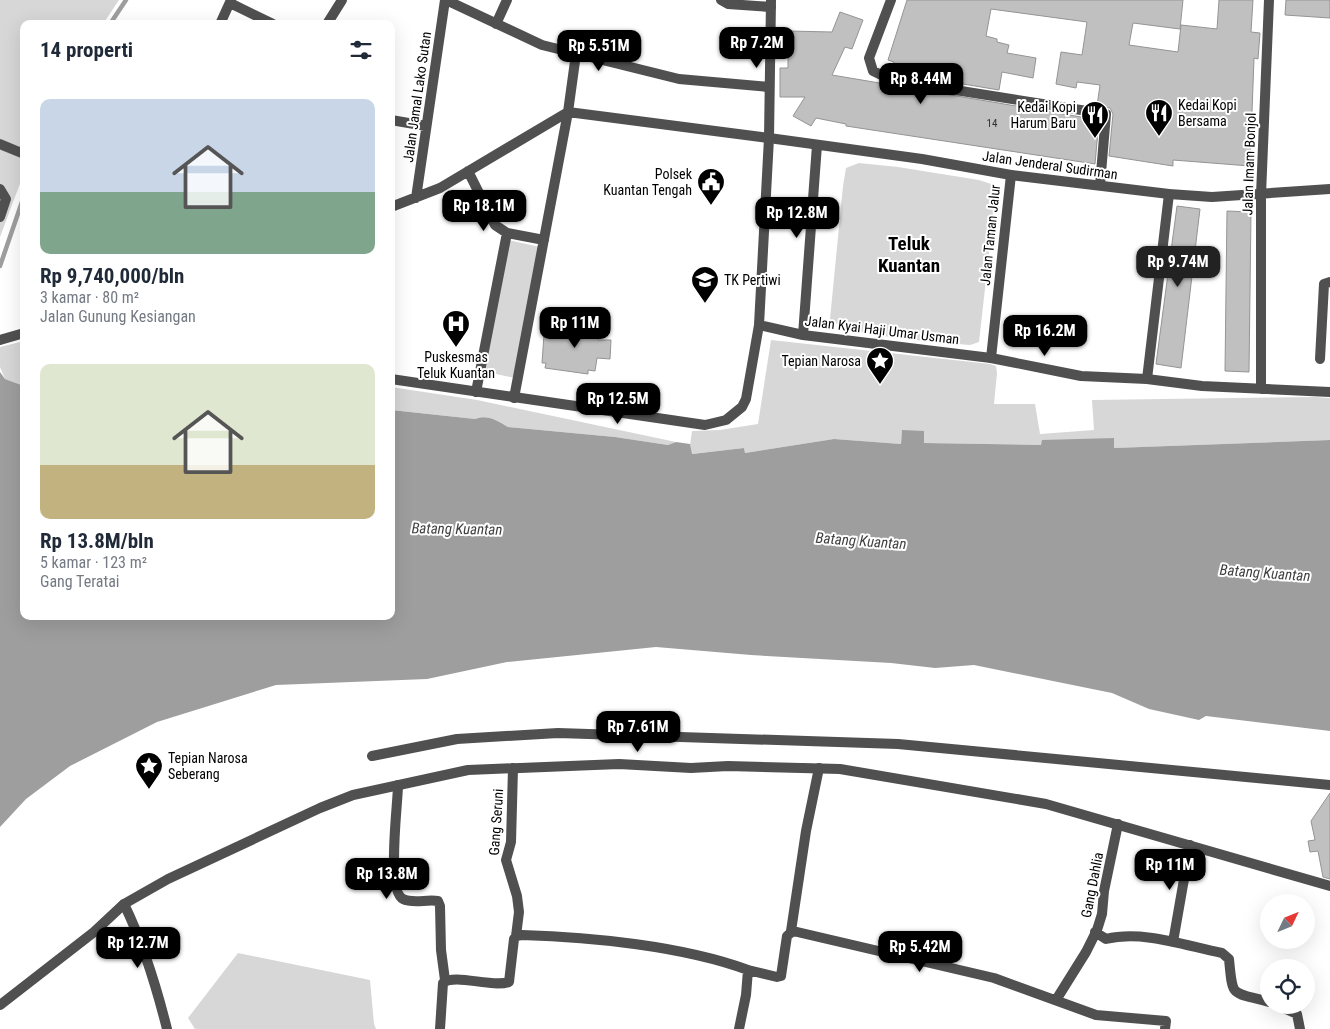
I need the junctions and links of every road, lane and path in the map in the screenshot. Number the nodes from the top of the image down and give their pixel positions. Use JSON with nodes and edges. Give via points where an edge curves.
{"nodes":[{"id":1,"x":342,"y":0,"type":"edge"},
{"id":2,"x":445,"y":0,"type":"edge"},
{"id":3,"x":507,"y":0,"type":"edge"},
{"id":4,"x":721,"y":0,"type":"edge"},
{"id":5,"x":891,"y":0,"type":"edge"},
{"id":6,"x":1269,"y":0,"type":"edge"},
{"id":7,"x":231,"y":1,"type":"edge"},
{"id":8,"x":771,"y":3,"type":"edge"},
{"id":9,"x":222,"y":20,"type":"edge"},
{"id":10,"x":266,"y":20,"type":"edge"},
{"id":11,"x":330,"y":20,"type":"edge"},
{"id":12,"x":496,"y":24,"type":"junction"},
{"id":13,"x":576,"y":54,"type":"junction"},
{"id":14,"x":769,"y":87,"type":"junction"},
{"id":15,"x":568,"y":112,"type":"junction"},
{"id":16,"x":395,"y":121,"type":"edge"},
{"id":17,"x":426,"y":126,"type":"junction"},
{"id":18,"x":769,"y":138,"type":"junction"},
{"id":19,"x":817,"y":145,"type":"junction"},
{"id":20,"x":3,"y":146,"type":"edge"},
{"id":21,"x":20,"y":152,"type":"edge"},
{"id":22,"x":468,"y":171,"type":"junction"},
{"id":23,"x":1011,"y":175,"type":"junction"},
{"id":24,"x":1100,"y":185,"type":"junction"},
{"id":25,"x":0,"y":188,"type":"edge"},
{"id":26,"x":1330,"y":190,"type":"edge"},
{"id":27,"x":1169,"y":194,"type":"junction"},
{"id":28,"x":1261,"y":195,"type":"junction"},
{"id":29,"x":416,"y":198,"type":"junction"},
{"id":30,"x":395,"y":206,"type":"edge"},
{"id":31,"x":0,"y":217,"type":"edge"},
{"id":32,"x":507,"y":233,"type":"junction"},
{"id":33,"x":544,"y":240,"type":"junction"},
{"id":34,"x":1330,"y":282,"type":"edge"},
{"id":35,"x":1326,"y":316,"type":"edge"},
{"id":36,"x":759,"y":324,"type":"junction"},
{"id":37,"x":20,"y":334,"type":"edge"},
{"id":38,"x":803,"y":335,"type":"junction"},
{"id":39,"x":0,"y":340,"type":"edge"},
{"id":40,"x":991,"y":358,"type":"junction"},
{"id":41,"x":1320,"y":359,"type":"dead end"},
{"id":42,"x":1147,"y":379,"type":"junction"},
{"id":43,"x":395,"y":380,"type":"edge"},
{"id":44,"x":1261,"y":389,"type":"junction"},
{"id":45,"x":476,"y":392,"type":"junction"},
{"id":46,"x":1330,"y":392,"type":"edge"},
{"id":47,"x":514,"y":398,"type":"junction"},
{"id":48,"x":372,"y":756,"type":"dead end"},
{"id":49,"x":513,"y":768,"type":"junction"},
{"id":50,"x":820,"y":768,"type":"junction"},
{"id":51,"x":398,"y":785,"type":"junction"},
{"id":52,"x":1330,"y":785,"type":"edge"},
{"id":53,"x":1118,"y":824,"type":"junction"},
{"id":54,"x":1190,"y":845,"type":"junction"},
{"id":55,"x":1330,"y":886,"type":"edge"},
{"id":56,"x":124,"y":904,"type":"junction"},
{"id":57,"x":791,"y":931,"type":"junction"},
{"id":58,"x":1095,"y":932,"type":"junction"},
{"id":59,"x":516,"y":936,"type":"junction"},
{"id":60,"x":1173,"y":942,"type":"junction"},
{"id":61,"x":748,"y":970,"type":"junction"},
{"id":62,"x":445,"y":980,"type":"junction"},
{"id":63,"x":1056,"y":1000,"type":"junction"},
{"id":64,"x":1260,"y":1000,"type":"edge"},
{"id":65,"x":0,"y":1005,"type":"edge"},
{"id":66,"x":1297,"y":1014,"type":"edge"},
{"id":67,"x":167,"y":1029,"type":"edge"},
{"id":68,"x":440,"y":1029,"type":"edge"},
{"id":69,"x":739,"y":1029,"type":"edge"},
{"id":70,"x":1165,"y":1029,"type":"edge"},
{"id":71,"x":1300,"y":1029,"type":"edge"}],
"edges":[{"from":1,"to":11,"type":"street"},
{"from":2,"to":12,"type":"street"},
{"from":2,"to":17,"type":"street","name":"Jalan Jamal Lako Sutan"},
{"from":3,"to":12,"type":"street"},
{"from":4,"to":8,"type":"street","via":[[728,4]]},
{"from":5,"to":24,"type":"street","via":[[869,58],[872,71],[892,80],[1106,114]]},
{"from":6,"to":28,"type":"street","name":"Jalan Imam Bonjol"},
{"from":7,"to":9,"type":"street"},
{"from":7,"to":10,"type":"street"},
{"from":8,"to":14,"type":"street"},
{"from":12,"to":13,"type":"street","via":[[542,45]]},
{"from":13,"to":14,"type":"street","via":[[679,80]]},
{"from":13,"to":15,"type":"street"},
{"from":14,"to":18,"type":"street"},
{"from":15,"to":18,"type":"street","name":"Jalan Jenderal Sudirman"},
{"from":15,"to":22,"type":"street"},
{"from":15,"to":33,"type":"street"},
{"from":16,"to":17,"type":"street"},
{"from":17,"to":29,"type":"street","name":"Jalan Jamal Lako Sutan"},
{"from":18,"to":19,"type":"street","name":"Jalan Jenderal Sudirman"},
{"from":18,"to":36,"type":"street"},
{"from":19,"to":23,"type":"street","name":"Jalan Jenderal Sudirman"},
{"from":19,"to":38,"type":"street"},
{"from":20,"to":21,"type":"street"},
{"from":22,"to":29,"type":"street"},
{"from":22,"to":32,"type":"street","via":[[487,213],[495,225]]},
{"from":23,"to":24,"type":"street","name":"Jalan Jenderal Sudirman"},
{"from":23,"to":40,"type":"street","name":"Jalan Taman Jalur"},
{"from":24,"to":27,"type":"street","name":"Jalan Jenderal Sudirman"},
{"from":25,"to":31,"type":"street","via":[[6,199]]},
{"from":26,"to":28,"type":"street","name":"Jalan Jenderal Sudirman"},
{"from":27,"to":28,"type":"street","name":"Jalan Jenderal Sudirman","via":[[1212,197]]},
{"from":27,"to":42,"type":"street"},
{"from":28,"to":44,"type":"street","name":"Jalan Imam Bonjol"},
{"from":29,"to":30,"type":"street"},
{"from":32,"to":33,"type":"street"},
{"from":32,"to":45,"type":"street"},
{"from":33,"to":47,"type":"street"},
{"from":34,"to":35,"type":"street","via":[[1324,284]]},
{"from":35,"to":41,"type":"street"},
{"from":36,"to":38,"type":"street","name":"Jalan Kyai Haji Umar Usman"},
{"from":36,"to":47,"type":"street","via":[[746,399],[737,413],[726,420],[705,425]]},
{"from":37,"to":39,"type":"street"},
{"from":38,"to":40,"type":"street","name":"Jalan Kyai Haji Umar Usman"},
{"from":40,"to":42,"type":"street","name":"Jalan Kyai Haji Umar Usman","via":[[1081,376]]},
{"from":42,"to":44,"type":"street","name":"Jalan Kyai Haji Umar Usman"},
{"from":43,"to":45,"type":"street"},
{"from":44,"to":46,"type":"street","name":"Jalan Kyai Haji Umar Usman"},
{"from":45,"to":47,"type":"street"},
{"from":48,"to":52,"type":"street","via":[[457,739],[558,733],[898,744]]},
{"from":49,"to":50,"type":"street","via":[[619,764],[691,768]]},
{"from":49,"to":51,"type":"street","via":[[468,770]]},
{"from":49,"to":59,"type":"street","name":"Gang Seruni","via":[[511,842],[506,860],[517,896]]},
{"from":50,"to":53,"type":"street","via":[[1046,804]]},
{"from":50,"to":57,"type":"street","via":[[806,831]]},
{"from":51,"to":56,"type":"street","via":[[353,795],[320,808],[168,879]]},
{"from":51,"to":62,"type":"street","via":[[393,861],[396,887],[404,900],[438,901]]},
{"from":53,"to":54,"type":"street"},
{"from":53,"to":58,"type":"street","name":"Gang Dahlia","via":[[1102,914]]},
{"from":54,"to":55,"type":"street"},
{"from":54,"to":60,"type":"street"},
{"from":56,"to":65,"type":"street","via":[[94,932]]},
{"from":56,"to":67,"type":"street","via":[[154,978]]},
{"from":57,"to":61,"type":"street","via":[[781,976]]},
{"from":57,"to":63,"type":"street","via":[[994,978]]},
{"from":58,"to":60,"type":"street","via":[[1106,939],[1116,936]]},
{"from":58,"to":63,"type":"street","name":"Gang Dahlia"},
{"from":59,"to":61,"type":"street","via":[[570,936],[666,950]]},
{"from":59,"to":62,"type":"street","name":"Gang Seruni","via":[[509,982]]},
{"from":60,"to":64,"type":"street","via":[[1222,953],[1229,959],[1234,990]]},
{"from":61,"to":69,"type":"street"},
{"from":62,"to":68,"type":"street"},
{"from":63,"to":70,"type":"street","via":[[1096,1015],[1166,1021]]},
{"from":66,"to":71,"type":"street"}]}
